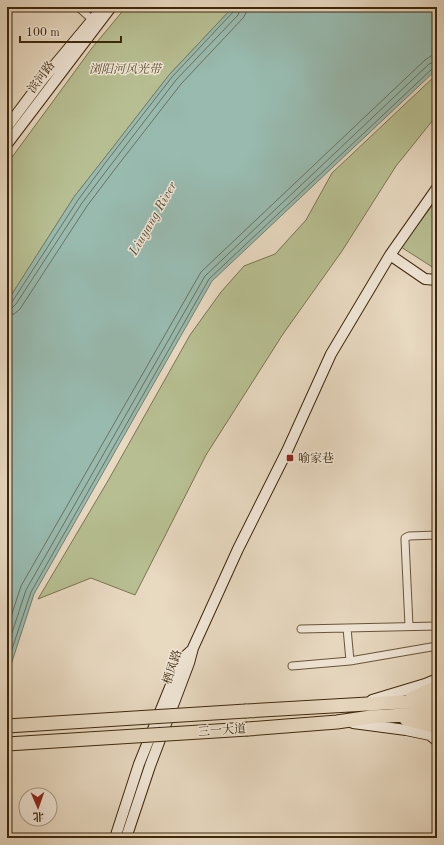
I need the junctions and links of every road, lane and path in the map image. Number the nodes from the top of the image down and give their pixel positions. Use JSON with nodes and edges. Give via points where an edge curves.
{"nodes":[{"id":1,"x":78,"y":7,"type":"edge"},
{"id":2,"x":103,"y":7,"type":"edge"},
{"id":3,"x":111,"y":7,"type":"edge"},
{"id":4,"x":95,"y":22,"type":"junction"},
{"id":5,"x":7,"y":127,"type":"edge"},
{"id":6,"x":7,"y":144,"type":"edge"},
{"id":7,"x":437,"y":188,"type":"edge"},
{"id":8,"x":390,"y":255,"type":"junction"},
{"id":9,"x":437,"y":280,"type":"edge"},
{"id":10,"x":437,"y":535,"type":"edge"},
{"id":11,"x":409,"y":626,"type":"junction"},
{"id":12,"x":437,"y":626,"type":"edge"},
{"id":13,"x":347,"y":628,"type":"junction"},
{"id":14,"x":301,"y":629,"type":"dead end"},
{"id":15,"x":437,"y":646,"type":"edge"},
{"id":16,"x":193,"y":648,"type":"junction"},
{"id":17,"x":350,"y":661,"type":"junction"},
{"id":18,"x":292,"y":666,"type":"dead end"},
{"id":19,"x":437,"y":679,"type":"edge"},
{"id":20,"x":437,"y":687,"type":"edge"},
{"id":21,"x":437,"y":700,"type":"edge"},
{"id":22,"x":403,"y":702,"type":"junction"},
{"id":23,"x":353,"y":706,"type":"junction"},
{"id":24,"x":436,"y":713,"type":"edge"},
{"id":25,"x":371,"y":717,"type":"junction"},
{"id":26,"x":337,"y":722,"type":"junction"},
{"id":27,"x":7,"y":726,"type":"edge"},
{"id":28,"x":437,"y":727,"type":"edge"},
{"id":29,"x":437,"y":741,"type":"edge"},
{"id":30,"x":7,"y":744,"type":"edge"},
{"id":31,"x":115,"y":838,"type":"edge"},
{"id":32,"x":126,"y":838,"type":"edge"}],
"edges":[{"from":1,"to":4,"type":"street"},
{"from":2,"to":4,"type":"street","name":"滨河路"},
{"from":3,"to":4,"type":"street","name":"滨河路"},
{"from":4,"to":5,"type":"street","name":"滨河路","via":[[43,79]]},
{"from":4,"to":6,"type":"street","name":"滨河路"},
{"from":7,"to":8,"type":"street"},
{"from":8,"to":9,"type":"street","via":[[425,279]]},
{"from":8,"to":16,"type":"street","via":[[331,354]]},
{"from":10,"to":11,"type":"street","via":[[409,536],[404,540]]},
{"from":11,"to":12,"type":"street"},
{"from":11,"to":13,"type":"street"},
{"from":13,"to":14,"type":"street"},
{"from":13,"to":17,"type":"street"},
{"from":15,"to":17,"type":"street"},
{"from":16,"to":31,"type":"street","name":"栖凤路","via":[[182,660],[140,764]]},
{"from":16,"to":32,"type":"street","name":"栖凤路"},
{"from":17,"to":18,"type":"street"},
{"from":19,"to":23,"type":"street"},
{"from":20,"to":22,"type":"highway"},
{"from":21,"to":22,"type":"highway","name":"三一大道"},
{"from":22,"to":23,"type":"highway","name":"三一大道"},
{"from":23,"to":27,"type":"highway","name":"三一大道","bridge":true},
{"from":24,"to":25,"type":"highway","name":"三一大道"},
{"from":25,"to":26,"type":"highway","name":"三一大道"},
{"from":25,"to":28,"type":"highway","via":[[407,719]]},
{"from":26,"to":29,"type":"street","via":[[406,730],[430,735]]},
{"from":26,"to":30,"type":"highway","name":"三一大道","bridge":true}]}
